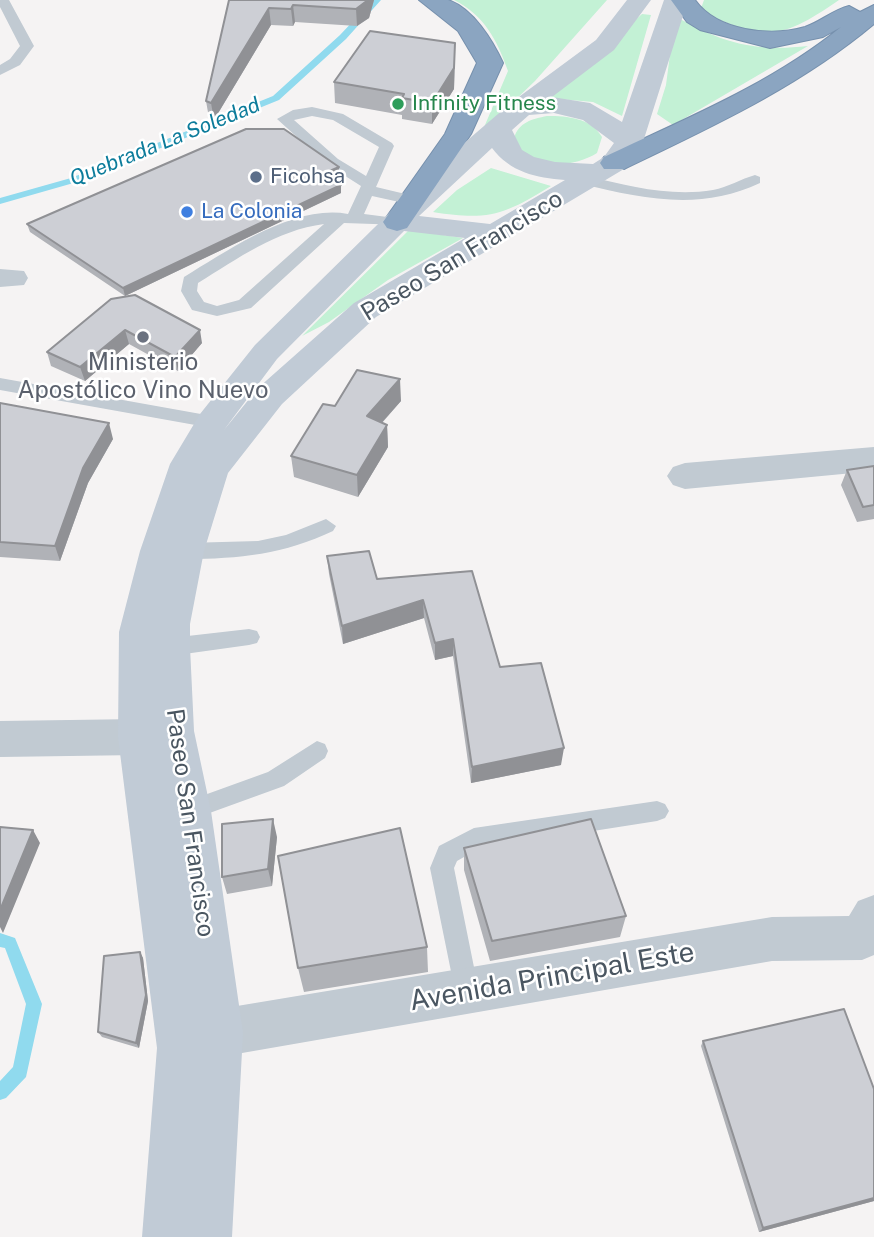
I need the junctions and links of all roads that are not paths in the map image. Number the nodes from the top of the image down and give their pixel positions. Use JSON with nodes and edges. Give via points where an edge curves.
{"nodes":[{"id":1,"x":3,"y":0,"type":"edge"},
{"id":2,"x":431,"y":0,"type":"edge"},
{"id":3,"x":639,"y":0,"type":"edge"},
{"id":4,"x":676,"y":0,"type":"edge"},
{"id":5,"x":683,"y":0,"type":"edge"},
{"id":6,"x":868,"y":0,"type":"edge"},
{"id":7,"x":874,"y":12,"type":"edge"},
{"id":8,"x":0,"y":71,"type":"edge"},
{"id":9,"x":521,"y":108,"type":"junction"},
{"id":10,"x":498,"y":130,"type":"junction"},
{"id":11,"x":608,"y":165,"type":"junction"},
{"id":12,"x":755,"y":180,"type":"dead end"},
{"id":13,"x":368,"y":187,"type":"junction"},
{"id":14,"x":405,"y":211,"type":"junction"},
{"id":15,"x":348,"y":216,"type":"junction"},
{"id":16,"x":497,"y":233,"type":"junction"},
{"id":17,"x":0,"y":384,"type":"edge"},
{"id":18,"x":212,"y":422,"type":"junction"},
{"id":19,"x":874,"y":459,"type":"edge"},
{"id":20,"x":685,"y":476,"type":"dead end"},
{"id":21,"x":326,"y":527,"type":"dead end"},
{"id":22,"x":186,"y":551,"type":"junction"},
{"id":23,"x":249,"y":637,"type":"dead end"},
{"id":24,"x":170,"y":647,"type":"junction"},
{"id":25,"x":139,"y":737,"type":"junction"},
{"id":26,"x":0,"y":740,"type":"edge"},
{"id":27,"x":317,"y":751,"type":"dead end"},
{"id":28,"x":657,"y":811,"type":"dead end"},
{"id":29,"x":170,"y":816,"type":"junction"},
{"id":30,"x":870,"y":938,"type":"edge"},
{"id":31,"x":466,"y":992,"type":"junction"},
{"id":32,"x":219,"y":1033,"type":"junction"},
{"id":33,"x":169,"y":1237,"type":"edge"},
{"id":34,"x":205,"y":1237,"type":"edge"}],
"edges":[{"from":1,"to":8,"type":"lane","via":[[27,46],[15,62]]},
{"from":2,"to":14,"type":"highway","via":[[481,40],[490,63],[458,134]]},
{"from":3,"to":9,"type":"street","name":"Paseo San Francisco","via":[[605,45]]},
{"from":4,"to":11,"type":"street"},
{"from":5,"to":6,"type":"highway","via":[[695,17],[709,25],[770,41],[814,32]]},
{"from":7,"to":11,"type":"highway","via":[[808,66],[742,103]]},
{"from":9,"to":10,"type":"street","name":"Paseo San Francisco"},
{"from":9,"to":11,"type":"street","via":[[548,103],[589,110],[608,121]]},
{"from":10,"to":11,"type":"street","via":[[500,143],[510,155],[528,165],[551,171]]},
{"from":10,"to":14,"type":"street","name":"Paseo San Francisco"},
{"from":11,"to":12,"type":"lane","via":[[612,187],[706,198]]},
{"from":11,"to":16,"type":"street","name":"Paseo San Francisco"},
{"from":13,"to":13,"type":"lane","via":[[387,146],[337,116],[317,110],[299,111],[284,119]]},
{"from":13,"to":14,"type":"lane"},
{"from":13,"to":15,"type":"lane"},
{"from":14,"to":15,"type":"lane"},
{"from":14,"to":16,"type":"street"},
{"from":14,"to":18,"type":"street","name":"Paseo San Francisco","via":[[266,352]]},
{"from":15,"to":15,"type":"lane","via":[[315,218],[272,231],[190,281],[189,291],[198,306],[218,312],[245,304]]},
{"from":16,"to":22,"type":"street","name":"Paseo San Francisco","via":[[365,310],[270,396],[212,469]]},
{"from":17,"to":18,"type":"lane"},
{"from":18,"to":25,"type":"street","name":"Paseo San Francisco","via":[[187,464],[138,632]]},
{"from":19,"to":20,"type":"street"},
{"from":21,"to":22,"type":"lane","via":[[296,542],[263,550]]},
{"from":22,"to":24,"type":"street","name":"Paseo San Francisco"},
{"from":23,"to":24,"type":"lane"},
{"from":24,"to":29,"type":"street","name":"Paseo San Francisco"},
{"from":25,"to":26,"type":"street"},
{"from":25,"to":29,"type":"street","name":"Paseo San Francisco"},
{"from":27,"to":29,"type":"lane","via":[[276,779]]},
{"from":28,"to":31,"type":"lane","via":[[474,839],[448,854],[442,868]]},
{"from":29,"to":32,"type":"street","name":"Paseo San Francisco"},
{"from":29,"to":33,"type":"street","name":"Paseo San Francisco","via":[[181,1048]]},
{"from":30,"to":31,"type":"street","name":"Avenida Principal Este","via":[[772,939]]},
{"from":31,"to":32,"type":"street","name":"Avenida Principal Este"},
{"from":32,"to":34,"type":"street","name":"Paseo San Francisco"}]}
